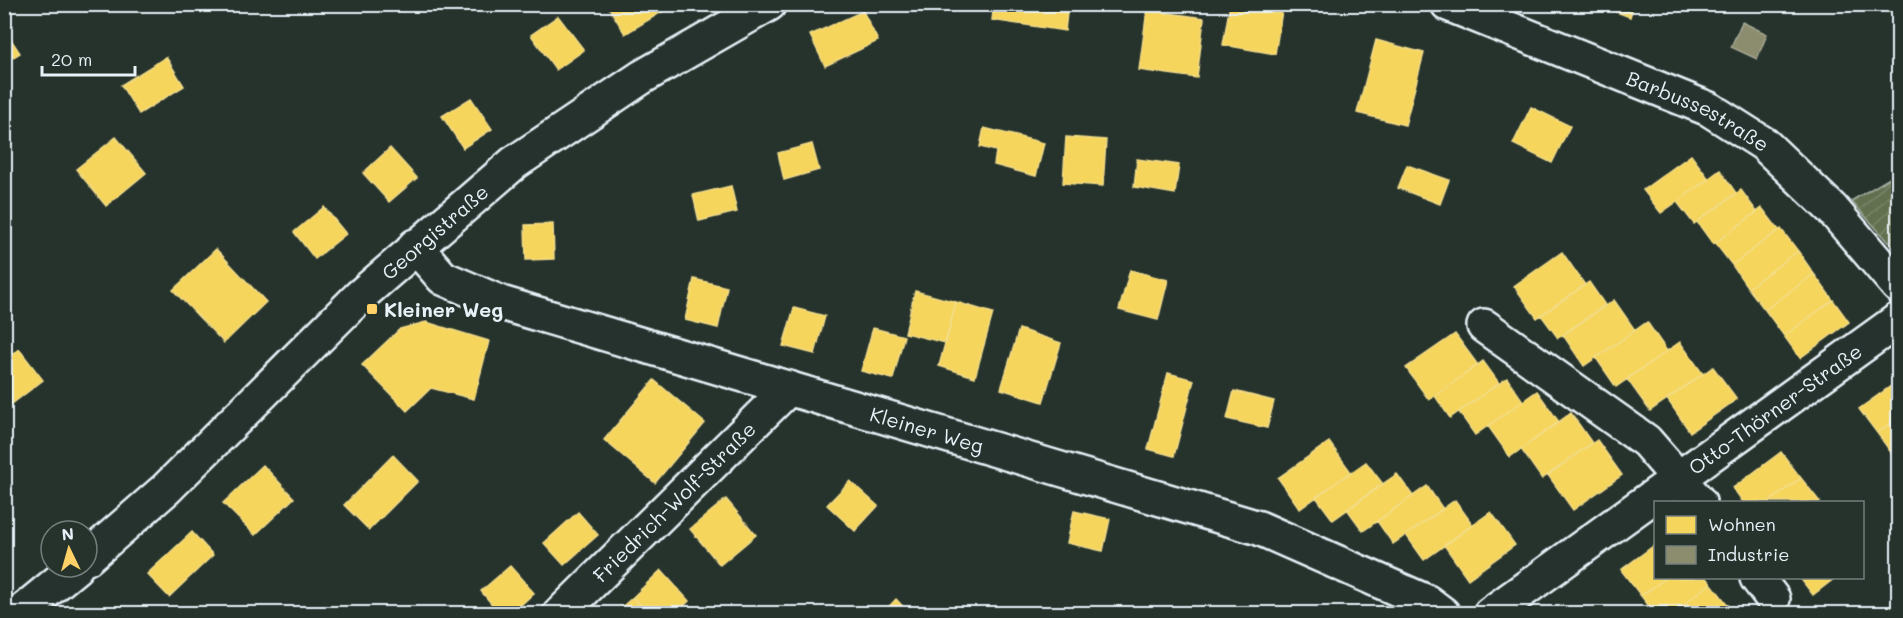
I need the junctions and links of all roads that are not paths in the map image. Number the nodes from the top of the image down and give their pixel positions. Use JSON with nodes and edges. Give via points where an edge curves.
{"nodes":[{"id":1,"x":769,"y":4,"type":"edge"},
{"id":2,"x":1448,"y":4,"type":"edge"},
{"id":3,"x":416,"y":246,"type":"junction"},
{"id":4,"x":1899,"y":286,"type":"edge"},
{"id":5,"x":1899,"y":320,"type":"edge"},
{"id":6,"x":1484,"y":326,"type":"dead end"},
{"id":7,"x":789,"y":388,"type":"junction"},
{"id":8,"x":1690,"y":490,"type":"edge"},
{"id":9,"x":1672,"y":501,"type":"edge"},
{"id":10,"x":1654,"y":512,"type":"edge"},
{"id":11,"x":99,"y":548,"type":"edge"},
{"id":12,"x":61,"y":579,"type":"edge"},
{"id":13,"x":19,"y":614,"type":"edge"},
{"id":14,"x":560,"y":614,"type":"edge"},
{"id":15,"x":1443,"y":614,"type":"edge"},
{"id":16,"x":1490,"y":614,"type":"edge"}],
"edges":[{"from":1,"to":3,"type":"street","name":"Georgistraße","via":[[642,77],[514,164]]},
{"from":2,"to":4,"type":"street","name":"Barbussestraße","via":[[1709,110],[1773,152],[1832,209]]},
{"from":3,"to":7,"type":"street","name":"Kleiner Weg","via":[[443,278],[501,303]]},
{"from":3,"to":11,"type":"street","name":"Georgistraße","via":[[345,310],[166,489]]},
{"from":5,"to":8,"type":"street","name":"Otto-Thörner-Straße"},
{"from":6,"to":8,"type":"street","name":"Otto-Thörner-Straße","via":[[1646,441]]},
{"from":7,"to":14,"type":"street","name":"Friedrich-Wolf-Straße"},
{"from":7,"to":15,"type":"street","name":"Kleiner Weg","via":[[1259,528],[1427,602]]},
{"from":8,"to":9,"type":"street","name":"Otto-Thörner-Straße"},
{"from":10,"to":16,"type":"street","name":"Otto-Thörner-Straße"},
{"from":12,"to":13,"type":"street"}]}
